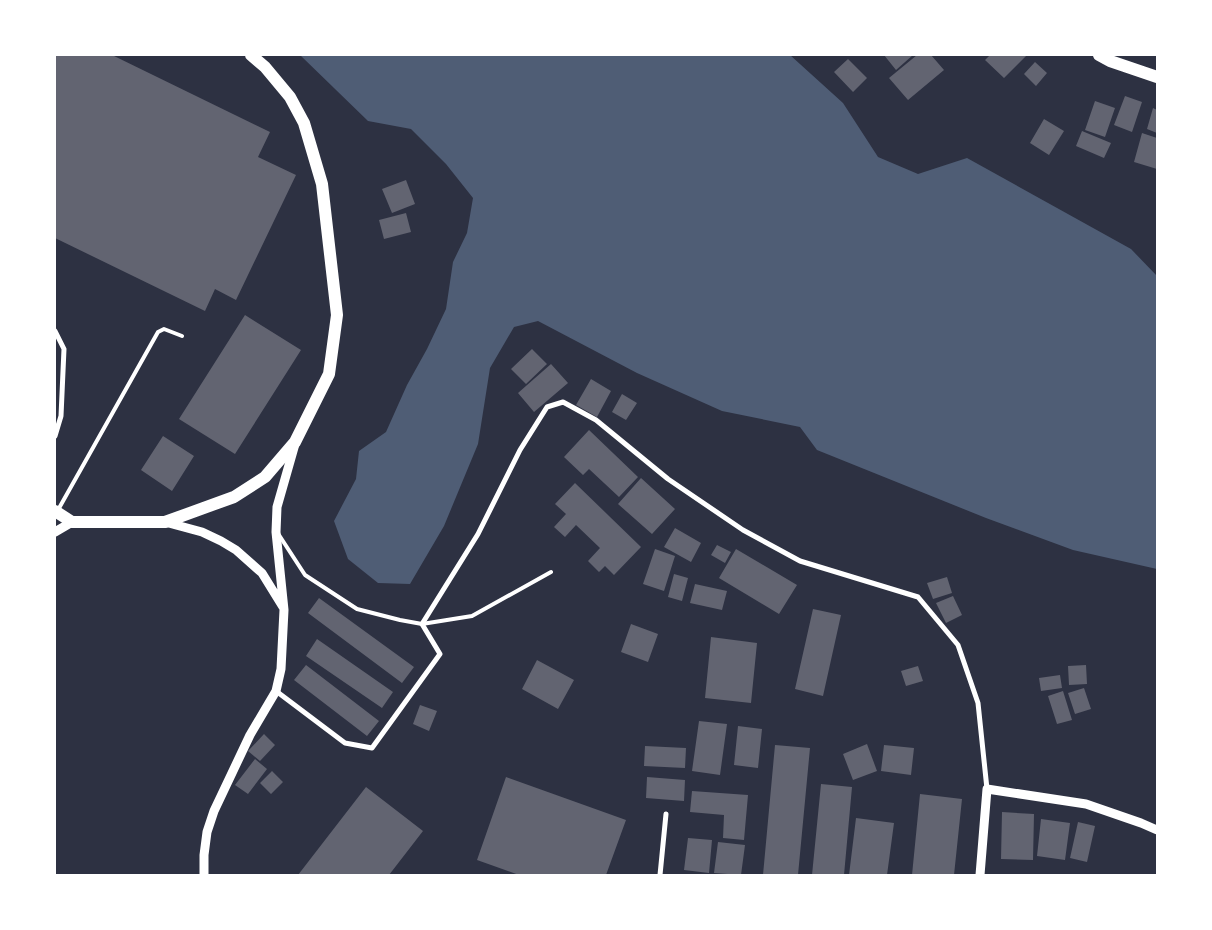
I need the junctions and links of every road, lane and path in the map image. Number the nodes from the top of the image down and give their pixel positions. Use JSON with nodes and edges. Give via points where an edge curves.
{"nodes":[{"id":1,"x":251,"y":55,"type":"edge"},
{"id":2,"x":1099,"y":55,"type":"edge"},
{"id":3,"x":1157,"y":77,"type":"edge"},
{"id":4,"x":55,"y":331,"type":"edge"},
{"id":5,"x":182,"y":336,"type":"dead end"},
{"id":6,"x":55,"y":436,"type":"edge"},
{"id":7,"x":295,"y":442,"type":"junction"},
{"id":8,"x":56,"y":512,"type":"edge"},
{"id":9,"x":72,"y":522,"type":"junction"},
{"id":10,"x":165,"y":522,"type":"junction"},
{"id":11,"x":55,"y":532,"type":"edge"},
{"id":12,"x":276,"y":532,"type":"junction"},
{"id":13,"x":551,"y":572,"type":"dead end"},
{"id":14,"x":284,"y":610,"type":"junction"},
{"id":15,"x":422,"y":624,"type":"junction"},
{"id":16,"x":276,"y":691,"type":"junction"},
{"id":17,"x":987,"y":789,"type":"junction"},
{"id":18,"x":666,"y":814,"type":"dead end"},
{"id":19,"x":1157,"y":830,"type":"edge"},
{"id":20,"x":204,"y":875,"type":"edge"},
{"id":21,"x":660,"y":875,"type":"edge"},
{"id":22,"x":980,"y":875,"type":"edge"}],
"edges":[{"from":1,"to":7,"type":"main road","via":[[290,96],[304,123],[322,184],[338,314],[330,374]]},
{"from":2,"to":3,"type":"main road"},
{"from":4,"to":6,"type":"street","via":[[64,349],[61,416]]},
{"from":5,"to":8,"type":"lane","via":[[164,329],[158,332]]},
{"from":7,"to":10,"type":"main road","via":[[265,477],[234,496]]},
{"from":7,"to":12,"type":"street","via":[[278,507]]},
{"from":8,"to":9,"type":"main road"},
{"from":9,"to":10,"type":"main road"},
{"from":9,"to":11,"type":"street"},
{"from":10,"to":14,"type":"street","via":[[202,532],[236,550],[262,573]]},
{"from":12,"to":14,"type":"street"},
{"from":12,"to":15,"type":"lane","via":[[305,575],[357,609]]},
{"from":13,"to":15,"type":"lane","via":[[472,616]]},
{"from":14,"to":16,"type":"street","via":[[283,654]]},
{"from":15,"to":16,"type":"street","via":[[440,654],[372,748],[345,743]]},
{"from":15,"to":17,"type":"street","via":[[478,534],[520,450],[547,407],[563,402],[596,420],[668,479],[751,534],[800,561],[918,597],[958,645],[978,703]]},
{"from":16,"to":20,"type":"street","via":[[250,735],[214,811],[207,832]]},
{"from":17,"to":19,"type":"street","via":[[1086,804]]},
{"from":17,"to":22,"type":"street"},
{"from":18,"to":21,"type":"street"}]}
